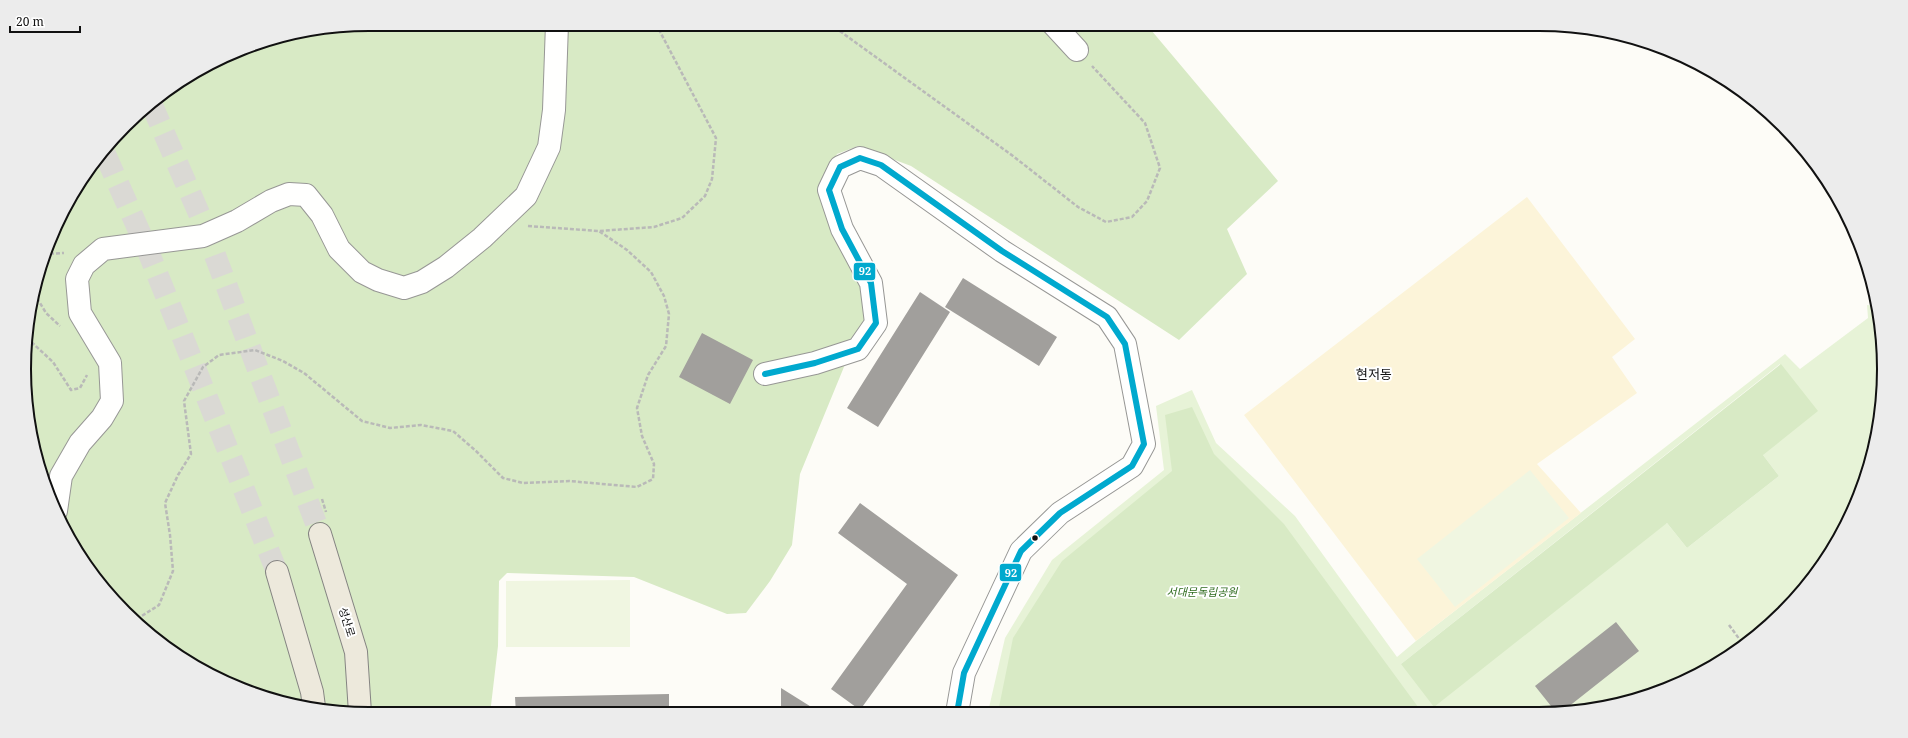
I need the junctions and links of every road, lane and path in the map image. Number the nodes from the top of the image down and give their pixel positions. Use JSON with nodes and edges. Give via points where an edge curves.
{"nodes":[{"id":1,"x":557,"y":31,"type":"edge"},
{"id":2,"x":660,"y":31,"type":"edge"},
{"id":3,"x":840,"y":31,"type":"edge"},
{"id":4,"x":1059,"y":31,"type":"edge"},
{"id":5,"x":1077,"y":50,"type":"joint"},
{"id":6,"x":496,"y":225,"type":"junction"},
{"id":7,"x":599,"y":231,"type":"junction"},
{"id":8,"x":38,"y":300,"type":"edge"},
{"id":9,"x":64,"y":329,"type":"dead end"},
{"id":10,"x":32,"y":342,"type":"edge"},
{"id":11,"x":90,"y":370,"type":"dead end"},
{"id":12,"x":765,"y":374,"type":"dead end"},
{"id":13,"x":58,"y":499,"type":"edge"},
{"id":14,"x":320,"y":534,"type":"tunnel mouth"},
{"id":15,"x":277,"y":572,"type":"tunnel mouth"},
{"id":16,"x":140,"y":617,"type":"edge"},
{"id":17,"x":1729,"y":625,"type":"dead end"},
{"id":18,"x":1740,"y":640,"type":"edge"},
{"id":19,"x":313,"y":702,"type":"edge"},
{"id":20,"x":360,"y":707,"type":"edge"},
{"id":21,"x":958,"y":707,"type":"edge"}],
"edges":[{"from":1,"to":6,"type":"street","via":[[554,110],[549,147],[526,196]]},
{"from":2,"to":7,"type":"path","via":[[716,138],[712,179],[704,196],[682,218],[654,227]]},
{"from":3,"to":5,"type":"path","via":[[1013,156],[1078,207],[1106,222],[1132,217],[1147,201],[1160,168],[1145,123]]},
{"from":4,"to":5,"type":"street"},
{"from":6,"to":7,"type":"path"},
{"from":6,"to":13,"type":"street","via":[[446,267],[422,282],[404,288],[362,272],[339,249],[322,215],[306,196],[289,194],[203,236],[103,249],[84,265],[77,279],[80,313],[110,363],[112,401],[102,418],[80,443],[61,476]]},
{"from":7,"to":16,"type":"path","via":[[627,250],[651,272],[664,296],[669,314],[666,346],[648,375],[637,408],[642,436],[654,464],[653,478],[637,486],[569,481],[523,483],[503,478],[453,431],[420,425],[390,428],[362,421],[304,373],[283,361],[255,350],[219,355],[203,367],[184,401],[191,454],[178,474],[165,503],[173,571],[159,605]]},
{"from":8,"to":9,"type":"path","via":[[46,313]]},
{"from":10,"to":11,"type":"path","via":[[53,362],[71,390],[80,388]]},
{"from":12,"to":21,"type":"street","via":[[815,363],[858,349],[876,323],[871,282],[842,229],[829,190],[840,167],[860,158],[881,165],[1002,251],[1107,317],[1125,344],[1144,444],[1132,466],[1060,513],[1021,551],[964,673]]},
{"from":14,"to":20,"type":"main road","name":"성산로","via":[[356,652]]},
{"from":15,"to":19,"type":"main road"},
{"from":17,"to":18,"type":"path"}]}
